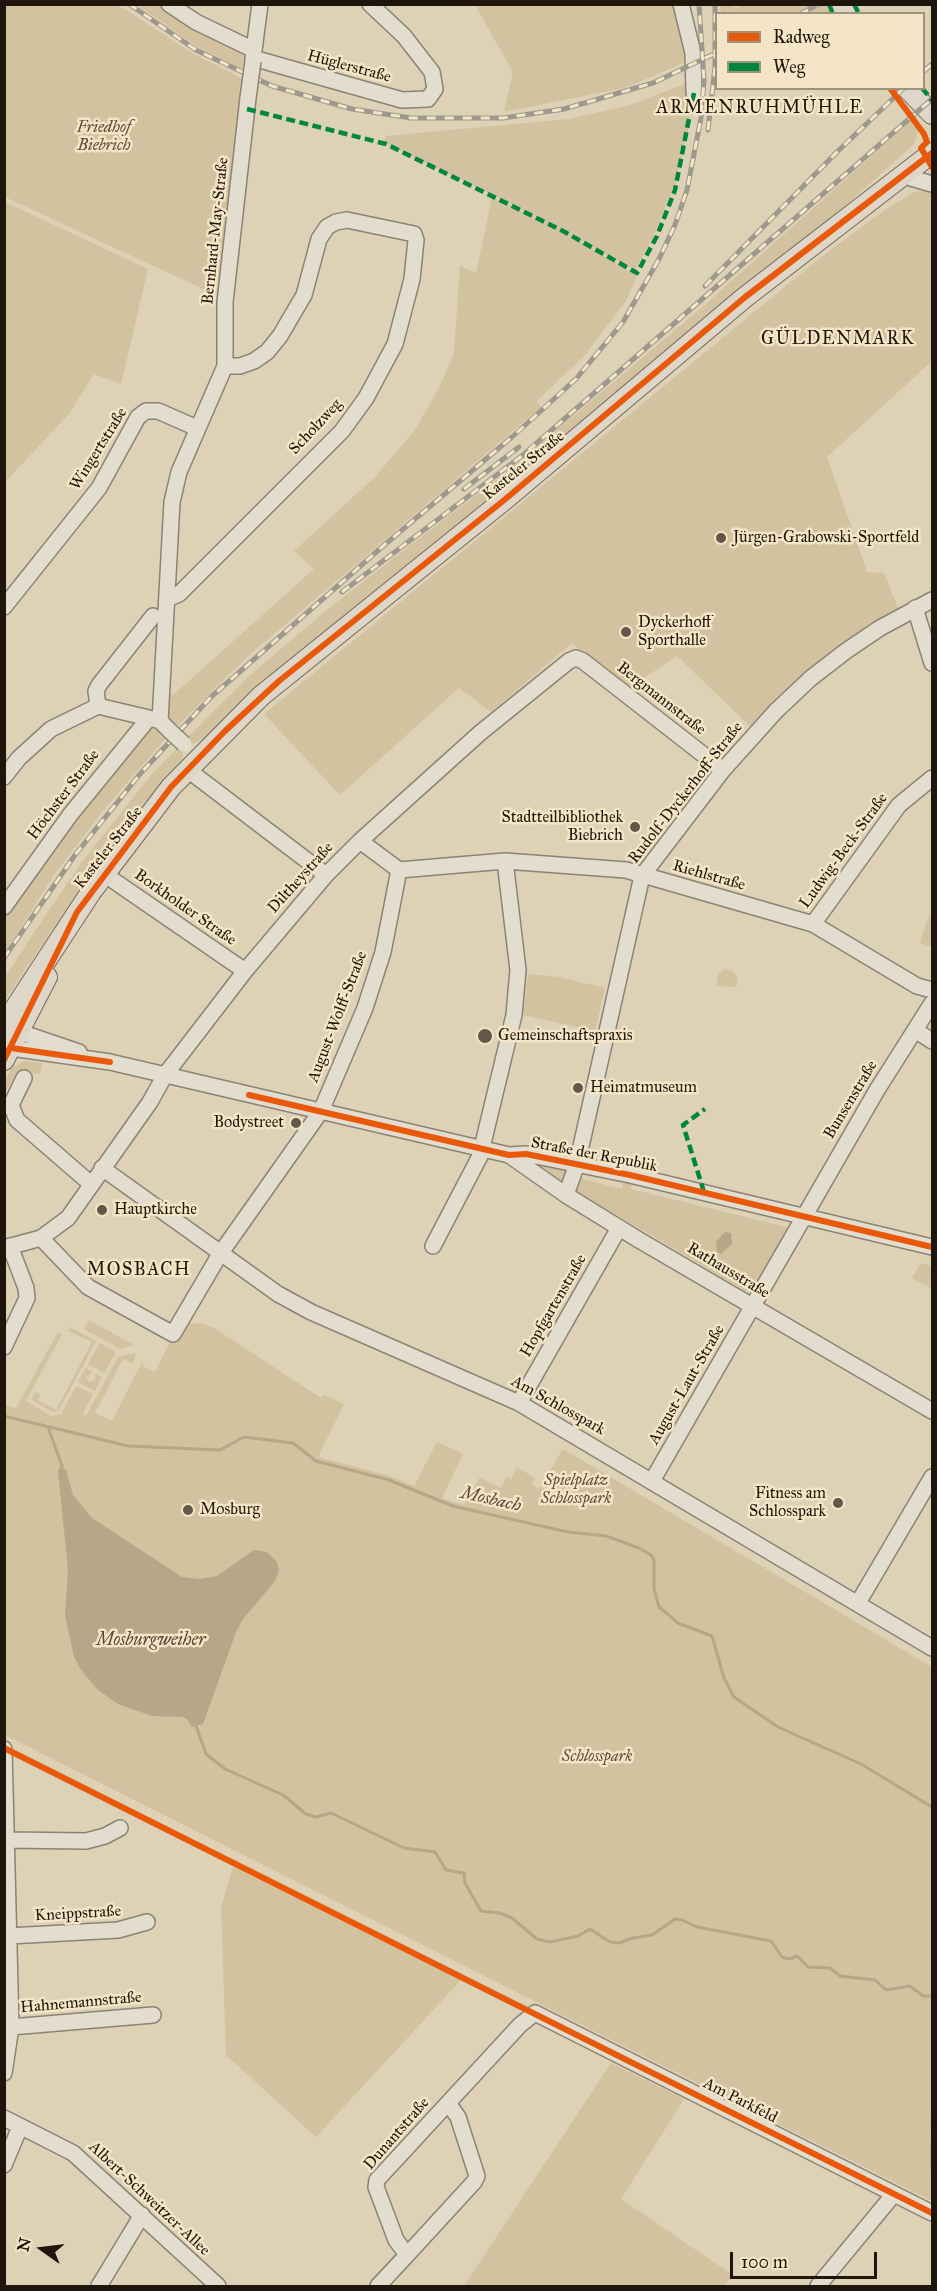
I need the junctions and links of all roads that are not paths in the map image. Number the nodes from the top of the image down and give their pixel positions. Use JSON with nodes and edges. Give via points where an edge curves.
{"nodes":[{"id":1,"x":169,"y":4,"type":"edge"},
{"id":2,"x":260,"y":4,"type":"edge"},
{"id":3,"x":370,"y":4,"type":"edge"},
{"id":4,"x":681,"y":4,"type":"edge"},
{"id":5,"x":253,"y":57,"type":"junction"},
{"id":6,"x":909,"y":90,"type":"edge"},
{"id":7,"x":694,"y":93,"type":"dead end"},
{"id":8,"x":928,"y":115,"type":"edge"},
{"id":9,"x":933,"y":153,"type":"edge"},
{"id":10,"x":933,"y":168,"type":"edge"},
{"id":11,"x":911,"y":178,"type":"junction"},
{"id":12,"x":933,"y":184,"type":"edge"},
{"id":13,"x":887,"y":187,"type":"junction"},
{"id":14,"x":225,"y":366,"type":"junction"},
{"id":15,"x":197,"y":428,"type":"junction"},
{"id":16,"x":167,"y":599,"type":"junction"},
{"id":17,"x":933,"y":600,"type":"edge"},
{"id":18,"x":4,"y":607,"type":"edge"},
{"id":19,"x":915,"y":609,"type":"junction"},
{"id":20,"x":153,"y":616,"type":"dead end"},
{"id":21,"x":576,"y":658,"type":"joint"},
{"id":22,"x":933,"y":663,"type":"edge"},
{"id":23,"x":98,"y":706,"type":"junction"},
{"id":24,"x":160,"y":724,"type":"junction"},
{"id":25,"x":191,"y":767,"type":"junction"},
{"id":26,"x":723,"y":770,"type":"junction"},
{"id":27,"x":4,"y":777,"type":"edge"},
{"id":28,"x":933,"y":778,"type":"edge"},
{"id":29,"x":360,"y":841,"type":"junction"},
{"id":30,"x":505,"y":861,"type":"junction"},
{"id":31,"x":399,"y":870,"type":"junction"},
{"id":32,"x":104,"y":874,"type":"junction"},
{"id":33,"x":326,"y":875,"type":"junction"},
{"id":34,"x":642,"y":876,"type":"junction"},
{"id":35,"x":7,"y":898,"type":"edge"},
{"id":36,"x":813,"y":924,"type":"junction"},
{"id":37,"x":245,"y":971,"type":"junction"},
{"id":38,"x":933,"y":990,"type":"edge"},
{"id":39,"x":933,"y":1003,"type":"edge"},
{"id":40,"x":915,"y":1030,"type":"junction"},
{"id":41,"x":8,"y":1040,"type":"edge"},
{"id":42,"x":933,"y":1041,"type":"edge"},
{"id":43,"x":165,"y":1075,"type":"junction"},
{"id":44,"x":24,"y":1078,"type":"dead end"},
{"id":45,"x":321,"y":1111,"type":"junction"},
{"id":46,"x":482,"y":1149,"type":"junction"},
{"id":47,"x":509,"y":1155,"type":"junction"},
{"id":48,"x":577,"y":1164,"type":"junction"},
{"id":49,"x":102,"y":1168,"type":"junction"},
{"id":50,"x":91,"y":1184,"type":"junction"},
{"id":51,"x":566,"y":1195,"type":"junction"},
{"id":52,"x":803,"y":1217,"type":"junction"},
{"id":53,"x":619,"y":1228,"type":"junction"},
{"id":54,"x":41,"y":1238,"type":"junction"},
{"id":55,"x":433,"y":1246,"type":"dead end"},
{"id":56,"x":7,"y":1247,"type":"edge"},
{"id":57,"x":933,"y":1247,"type":"edge"},
{"id":58,"x":220,"y":1254,"type":"junction"},
{"id":59,"x":752,"y":1307,"type":"junction"},
{"id":60,"x":4,"y":1347,"type":"edge"},
{"id":61,"x":519,"y":1403,"type":"junction"},
{"id":62,"x":933,"y":1411,"type":"edge"},
{"id":63,"x":933,"y":1477,"type":"edge"},
{"id":64,"x":652,"y":1481,"type":"junction"},
{"id":65,"x":858,"y":1603,"type":"junction"},
{"id":66,"x":933,"y":1648,"type":"edge"},
{"id":67,"x":4,"y":1749,"type":"edge"},
{"id":68,"x":120,"y":1828,"type":"dead end"},
{"id":69,"x":7,"y":1840,"type":"junction"},
{"id":70,"x":147,"y":1922,"type":"dead end"},
{"id":71,"x":9,"y":1936,"type":"junction"},
{"id":72,"x":535,"y":2013,"type":"joint"},
{"id":73,"x":153,"y":2015,"type":"dead end"},
{"id":74,"x":11,"y":2027,"type":"junction"},
{"id":75,"x":4,"y":2073,"type":"edge"},
{"id":76,"x":448,"y":2103,"type":"junction"},
{"id":77,"x":4,"y":2120,"type":"edge"},
{"id":78,"x":20,"y":2127,"type":"junction"},
{"id":79,"x":4,"y":2165,"type":"edge"},
{"id":80,"x":894,"y":2194,"type":"junction"},
{"id":81,"x":933,"y":2213,"type":"edge"},
{"id":82,"x":142,"y":2216,"type":"junction"},
{"id":83,"x":407,"y":2255,"type":"junction"},
{"id":84,"x":99,"y":2286,"type":"edge"},
{"id":85,"x":218,"y":2286,"type":"edge"},
{"id":86,"x":378,"y":2286,"type":"edge"},
{"id":87,"x":818,"y":2286,"type":"edge"}],
"edges":[{"from":1,"to":5,"type":"street","name":"Hüglerstraße"},
{"from":2,"to":5,"type":"street","name":"Bernhard-May-Straße"},
{"from":3,"to":5,"type":"street","name":"Hüglerstraße","via":[[422,57],[435,77],[434,93],[424,101],[402,100]]},
{"from":4,"to":7,"type":"street","via":[[693,53]]},
{"from":5,"to":14,"type":"street","name":"Bernhard-May-Straße","bridge":true,"via":[[225,303]]},
{"from":6,"to":8,"type":"main road"},
{"from":9,"to":13,"type":"main road","name":"Kasteler Straße"},
{"from":10,"to":11,"type":"main road","name":"Kasteler Straße"},
{"from":11,"to":12,"type":"street"},
{"from":11,"to":13,"type":"main road","name":"Kasteler Straße"},
{"from":13,"to":25,"type":"main road","name":"Kasteler Straße","via":[[744,298],[511,494],[279,681]]},
{"from":14,"to":15,"type":"street","name":"Bernhard-May-Straße"},
{"from":14,"to":16,"type":"street","name":"Scholzweg","via":[[254,362],[280,336],[303,295],[319,239],[327,227],[347,220],[414,234],[412,279],[395,344],[366,398],[342,431],[179,594]]},
{"from":15,"to":16,"type":"street","name":"Bernhard-May-Straße","via":[[173,495]]},
{"from":15,"to":18,"type":"street","name":"Wingertstraße","via":[[158,411],[146,411],[138,417],[99,488]]},
{"from":16,"to":24,"type":"street","name":"Bernhard-May-Straße"},
{"from":17,"to":19,"type":"street","name":"Rudolf-Dyckerhoff-Straße"},
{"from":19,"to":22,"type":"street"},
{"from":19,"to":26,"type":"street","name":"Rudolf-Dyckerhoff-Straße","via":[[811,678]]},
{"from":20,"to":23,"type":"street","via":[[99,685]]},
{"from":21,"to":26,"type":"street","name":"Bergmannstraße"},
{"from":21,"to":29,"type":"street","name":"Diltheystraße","via":[[480,733]]},
{"from":23,"to":24,"type":"street"},
{"from":23,"to":27,"type":"street","via":[[51,729]]},
{"from":24,"to":25,"type":"street","bridge":true,"via":[[184,744]]},
{"from":24,"to":35,"type":"street","name":"Höchster Straße","via":[[97,780]]},
{"from":25,"to":32,"type":"main road","name":"Kasteler Straße"},
{"from":25,"to":33,"type":"street"},
{"from":26,"to":34,"type":"street","name":"Rudolf-Dyckerhoff-Straße"},
{"from":28,"to":36,"type":"street","name":"Ludwig-Beck-Straße","via":[[899,805]]},
{"from":29,"to":31,"type":"street"},
{"from":29,"to":33,"type":"street","name":"Diltheystraße"},
{"from":30,"to":31,"type":"street","name":"Riehlstraße"},
{"from":30,"to":34,"type":"street","name":"Riehlstraße","via":[[626,870]]},
{"from":30,"to":46,"type":"street","via":[[518,970],[515,1008]]},
{"from":31,"to":45,"type":"street","name":"August-Wolff-Straße","via":[[383,952],[372,986]]},
{"from":32,"to":37,"type":"street","name":"Borkholder Straße"},
{"from":32,"to":41,"type":"main road","name":"Kasteler Straße","via":[[78,912]]},
{"from":33,"to":37,"type":"street","name":"Diltheystraße"},
{"from":34,"to":36,"type":"street","name":"Riehlstraße"},
{"from":34,"to":48,"type":"street","name":"Rudolf-Dyckerhoff-Straße"},
{"from":36,"to":38,"type":"street","name":"Riehlstraße","via":[[917,986]]},
{"from":37,"to":43,"type":"street","name":"Diltheystraße"},
{"from":39,"to":40,"type":"street","name":"Bunsenstraße"},
{"from":40,"to":42,"type":"street"},
{"from":40,"to":52,"type":"street","name":"Bunsenstraße"},
{"from":41,"to":43,"type":"street","name":"Straße der Republik"},
{"from":43,"to":45,"type":"street","name":"Straße der Republik"},
{"from":43,"to":49,"type":"street","name":"Diltheystraße"},
{"from":44,"to":50,"type":"street","via":[[12,1110],[21,1124]]},
{"from":45,"to":46,"type":"street","name":"Straße der Republik"},
{"from":45,"to":58,"type":"street","name":"August-Wolff-Straße"},
{"from":46,"to":47,"type":"street","name":"Straße der Republik"},
{"from":46,"to":55,"type":"street"},
{"from":47,"to":48,"type":"street","name":"Straße der Republik","via":[[526,1154]]},
{"from":47,"to":51,"type":"street","name":"Rathausstraße"},
{"from":48,"to":51,"type":"street","name":"Rudolf-Dyckerhoff-Straße"},
{"from":48,"to":52,"type":"street","name":"Straße der Republik"},
{"from":49,"to":50,"type":"street","name":"Diltheystraße"},
{"from":49,"to":58,"type":"street","name":"Am Schlosspark"},
{"from":50,"to":54,"type":"street","name":"Diltheystraße","via":[[68,1218]]},
{"from":51,"to":53,"type":"street","name":"Rathausstraße"},
{"from":52,"to":57,"type":"street","name":"Straße der Republik"},
{"from":52,"to":59,"type":"street","name":"Bunsenstraße"},
{"from":53,"to":59,"type":"street","name":"Rathausstraße"},
{"from":53,"to":61,"type":"street","name":"Hopfgartenstraße"},
{"from":54,"to":56,"type":"street"},
{"from":54,"to":58,"type":"street","name":"August-Wolff-Straße","via":[[88,1287],[173,1334]]},
{"from":56,"to":60,"type":"street","via":[[27,1298]]},
{"from":58,"to":61,"type":"street","name":"Am Schlosspark","via":[[268,1289],[311,1312]]},
{"from":59,"to":62,"type":"street","name":"Rathausstraße"},
{"from":59,"to":64,"type":"street","name":"August-Laut-Straße"},
{"from":61,"to":64,"type":"street","name":"Am Schlosspark"},
{"from":63,"to":65,"type":"street"},
{"from":64,"to":65,"type":"street","name":"Am Schlosspark"},
{"from":65,"to":66,"type":"street","name":"Am Schlosspark"},
{"from":67,"to":69,"type":"street"},
{"from":68,"to":69,"type":"street","via":[[86,1841]]},
{"from":69,"to":71,"type":"street"},
{"from":70,"to":71,"type":"street","name":"Kneippstraße","via":[[118,1930]]},
{"from":71,"to":74,"type":"street"},
{"from":72,"to":76,"type":"street","name":"Dunantstraße"},
{"from":72,"to":80,"type":"street","name":"Am Parkfeld"},
{"from":73,"to":74,"type":"street","name":"Hahnemannstraße"},
{"from":74,"to":75,"type":"street"},
{"from":76,"to":83,"type":"street","name":"Dunantstraße","via":[[458,2117],[477,2176]]},
{"from":76,"to":83,"type":"street","name":"Dunantstraße","via":[[375,2183],[396,2240]]},
{"from":77,"to":78,"type":"street","name":"Albert-Schweitzer-Allee"},
{"from":78,"to":79,"type":"street"},
{"from":78,"to":82,"type":"street","name":"Albert-Schweitzer-Allee","via":[[73,2153]]},
{"from":80,"to":81,"type":"street","name":"Am Parkfeld"},
{"from":80,"to":87,"type":"street"},
{"from":82,"to":84,"type":"street"},
{"from":82,"to":85,"type":"street","name":"Albert-Schweitzer-Allee"},
{"from":83,"to":86,"type":"street","name":"Dunantstraße"}]}
